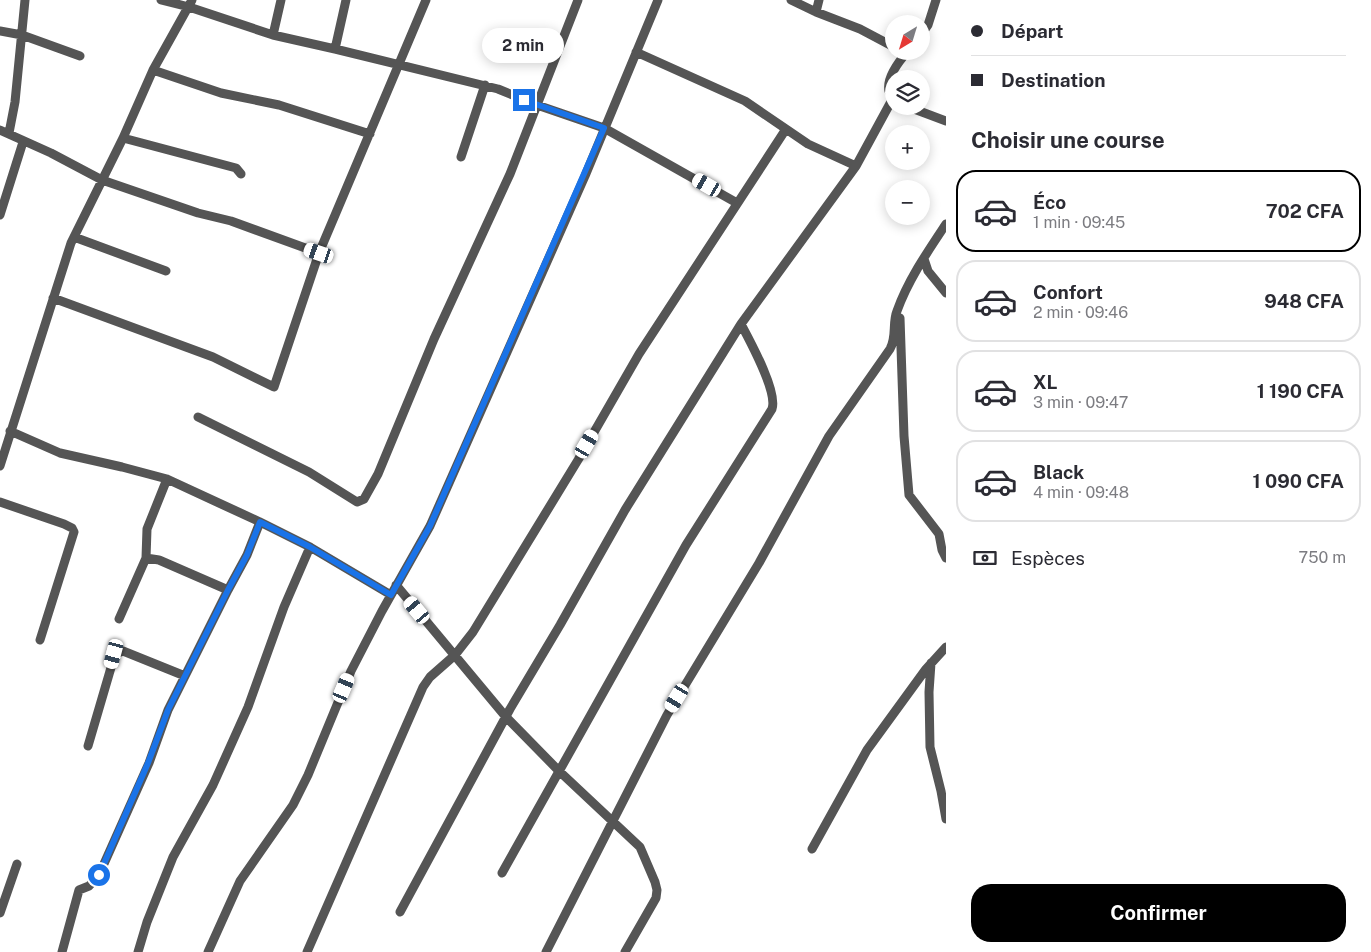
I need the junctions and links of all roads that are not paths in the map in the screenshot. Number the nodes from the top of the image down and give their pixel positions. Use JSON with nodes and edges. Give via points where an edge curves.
{"nodes":[{"id":1,"x":25,"y":0,"type":"edge"},
{"id":2,"x":161,"y":0,"type":"edge"},
{"id":3,"x":281,"y":0,"type":"edge"},
{"id":4,"x":346,"y":0,"type":"edge"},
{"id":5,"x":426,"y":0,"type":"edge"},
{"id":6,"x":578,"y":0,"type":"edge"},
{"id":7,"x":658,"y":0,"type":"edge"},
{"id":8,"x":792,"y":0,"type":"edge"},
{"id":9,"x":819,"y":0,"type":"edge"},
{"id":10,"x":936,"y":0,"type":"edge"},
{"id":11,"x":190,"y":3,"type":"edge"},
{"id":12,"x":816,"y":12,"type":"junction"},
{"id":13,"x":930,"y":20,"type":"edge"},
{"id":14,"x":0,"y":31,"type":"edge"},
{"id":15,"x":22,"y":35,"type":"junction"},
{"id":16,"x":273,"y":35,"type":"junction"},
{"id":17,"x":885,"y":42,"type":"edge"},
{"id":18,"x":335,"y":49,"type":"junction"},
{"id":19,"x":636,"y":52,"type":"junction"},
{"id":20,"x":80,"y":56,"type":"dead end"},
{"id":21,"x":899,"y":62,"type":"edge"},
{"id":22,"x":398,"y":64,"type":"junction"},
{"id":23,"x":153,"y":70,"type":"junction"},
{"id":24,"x":895,"y":70,"type":"edge"},
{"id":25,"x":484,"y":86,"type":"junction"},
{"id":26,"x":537,"y":105,"type":"junction"},
{"id":27,"x":885,"y":114,"type":"edge"},
{"id":28,"x":930,"y":115,"type":"edge"},
{"id":29,"x":946,"y":121,"type":"edge"},
{"id":30,"x":604,"y":128,"type":"junction"},
{"id":31,"x":786,"y":129,"type":"junction"},
{"id":32,"x":4,"y":132,"type":"edge"},
{"id":33,"x":370,"y":134,"type":"junction"},
{"id":34,"x":123,"y":138,"type":"junction"},
{"id":35,"x":23,"y":142,"type":"junction"},
{"id":36,"x":461,"y":157,"type":"dead end"},
{"id":37,"x":856,"y":166,"type":"junction"},
{"id":38,"x":241,"y":174,"type":"dead end"},
{"id":39,"x":102,"y":180,"type":"junction"},
{"id":40,"x":737,"y":203,"type":"junction"},
{"id":41,"x":0,"y":215,"type":"edge"},
{"id":42,"x":946,"y":224,"type":"edge"},
{"id":43,"x":74,"y":237,"type":"junction"},
{"id":44,"x":319,"y":253,"type":"junction"},
{"id":45,"x":924,"y":259,"type":"junction"},
{"id":46,"x":166,"y":271,"type":"dead end"},
{"id":47,"x":946,"y":293,"type":"edge"},
{"id":48,"x":53,"y":298,"type":"junction"},
{"id":49,"x":899,"y":306,"type":"junction"},
{"id":50,"x":741,"y":324,"type":"junction"},
{"id":51,"x":198,"y":418,"type":"dead end"},
{"id":52,"x":10,"y":431,"type":"junction"},
{"id":53,"x":0,"y":466,"type":"edge"},
{"id":54,"x":167,"y":479,"type":"junction"},
{"id":55,"x":0,"y":502,"type":"edge"},
{"id":56,"x":260,"y":522,"type":"junction"},
{"id":57,"x":310,"y":547,"type":"junction"},
{"id":58,"x":146,"y":558,"type":"junction"},
{"id":59,"x":946,"y":558,"type":"edge"},
{"id":60,"x":396,"y":585,"type":"junction"},
{"id":61,"x":228,"y":590,"type":"junction"},
{"id":62,"x":391,"y":595,"type":"junction"},
{"id":63,"x":119,"y":619,"type":"dead end"},
{"id":64,"x":40,"y":640,"type":"dead end"},
{"id":65,"x":946,"y":647,"type":"edge"},
{"id":66,"x":455,"y":655,"type":"junction"},
{"id":67,"x":931,"y":663,"type":"junction"},
{"id":68,"x":185,"y":676,"type":"junction"},
{"id":69,"x":506,"y":717,"type":"junction"},
{"id":70,"x":88,"y":746,"type":"dead end"},
{"id":71,"x":559,"y":771,"type":"junction"},
{"id":72,"x":946,"y":819,"type":"edge"},
{"id":73,"x":613,"y":822,"type":"junction"},
{"id":74,"x":812,"y":849,"type":"dead end"},
{"id":75,"x":17,"y":864,"type":"dead end"},
{"id":76,"x":502,"y":873,"type":"dead end"},
{"id":77,"x":400,"y":912,"type":"dead end"},
{"id":78,"x":0,"y":913,"type":"edge"},
{"id":79,"x":62,"y":952,"type":"edge"},
{"id":80,"x":138,"y":952,"type":"edge"},
{"id":81,"x":208,"y":952,"type":"edge"},
{"id":82,"x":307,"y":952,"type":"edge"},
{"id":83,"x":546,"y":952,"type":"edge"},
{"id":84,"x":625,"y":952,"type":"edge"}],
"edges":[{"from":1,"to":15,"type":"street"},
{"from":2,"to":11,"type":"street"},
{"from":3,"to":16,"type":"street"},
{"from":4,"to":18,"type":"street"},
{"from":5,"to":22,"type":"street"},
{"from":6,"to":26,"type":"street"},
{"from":7,"to":19,"type":"street"},
{"from":8,"to":12,"type":"street"},
{"from":9,"to":12,"type":"street"},
{"from":10,"to":13,"type":"street"},
{"from":11,"to":16,"type":"street"},
{"from":11,"to":23,"type":"street"},
{"from":12,"to":17,"type":"street"},
{"from":14,"to":15,"type":"street"},
{"from":15,"to":20,"type":"street"},
{"from":15,"to":32,"type":"street","via":[[15,102]]},
{"from":16,"to":18,"type":"street"},
{"from":18,"to":22,"type":"street"},
{"from":19,"to":30,"type":"street"},
{"from":19,"to":31,"type":"street","via":[[745,102]]},
{"from":21,"to":24,"type":"street"},
{"from":22,"to":25,"type":"street"},
{"from":22,"to":33,"type":"street"},
{"from":23,"to":33,"type":"street","via":[[221,93],[279,105]]},
{"from":23,"to":34,"type":"street"},
{"from":25,"to":26,"type":"street"},
{"from":25,"to":36,"type":"street"},
{"from":26,"to":30,"type":"street"},
{"from":26,"to":51,"type":"street","via":[[510,174],[434,339],[378,474],[364,499],[357,502],[309,472]]},
{"from":27,"to":37,"type":"street"},
{"from":28,"to":29,"type":"street"},
{"from":30,"to":40,"type":"street"},
{"from":30,"to":60,"type":"street","via":[[430,526]]},
{"from":31,"to":37,"type":"street","via":[[808,144]]},
{"from":31,"to":40,"type":"street"},
{"from":32,"to":35,"type":"street"},
{"from":33,"to":44,"type":"street"},
{"from":34,"to":38,"type":"street","via":[[236,168]]},
{"from":34,"to":39,"type":"street"},
{"from":35,"to":39,"type":"street"},
{"from":35,"to":41,"type":"street"},
{"from":37,"to":50,"type":"street"},
{"from":39,"to":43,"type":"street"},
{"from":39,"to":44,"type":"street"},
{"from":40,"to":66,"type":"street","via":[[639,354],[497,596]]},
{"from":42,"to":45,"type":"street"},
{"from":43,"to":46,"type":"street"},
{"from":43,"to":48,"type":"street"},
{"from":44,"to":48,"type":"street","via":[[274,387],[213,357]]},
{"from":45,"to":47,"type":"street","via":[[928,271]]},
{"from":45,"to":49,"type":"street"},
{"from":48,"to":52,"type":"street"},
{"from":49,"to":59,"type":"street","via":[[904,436],[910,495],[940,534]]},
{"from":49,"to":73,"type":"street","via":[[890,349],[830,436],[667,715]]},
{"from":50,"to":69,"type":"street","via":[[625,510]]},
{"from":50,"to":71,"type":"street","via":[[774,398],[772,409],[686,545]]},
{"from":52,"to":53,"type":"street"},
{"from":52,"to":54,"type":"street","via":[[60,453]]},
{"from":54,"to":56,"type":"street"},
{"from":54,"to":58,"type":"street","via":[[147,529]]},
{"from":55,"to":64,"type":"street","via":[[64,524],[74,532]]},
{"from":56,"to":57,"type":"street"},
{"from":56,"to":61,"type":"street"},
{"from":57,"to":62,"type":"street"},
{"from":57,"to":80,"type":"street","via":[[284,607],[248,707],[213,785],[173,857]]},
{"from":58,"to":61,"type":"street","via":[[159,560]]},
{"from":58,"to":63,"type":"street"},
{"from":60,"to":62,"type":"street"},
{"from":60,"to":66,"type":"street"},
{"from":61,"to":68,"type":"street"},
{"from":62,"to":81,"type":"street","via":[[351,671],[308,776],[293,805],[240,881]]},
{"from":65,"to":67,"type":"street"},
{"from":66,"to":69,"type":"street"},
{"from":66,"to":82,"type":"street","via":[[423,687]]},
{"from":67,"to":72,"type":"street","via":[[930,747]]},
{"from":67,"to":74,"type":"street","via":[[867,750]]},
{"from":68,"to":70,"type":"street","via":[[123,652],[114,654]]},
{"from":68,"to":79,"type":"street","via":[[99,875],[89,886],[79,890]]},
{"from":69,"to":71,"type":"street"},
{"from":69,"to":77,"type":"street"},
{"from":71,"to":73,"type":"street"},
{"from":71,"to":76,"type":"street"},
{"from":73,"to":83,"type":"street"},
{"from":73,"to":84,"type":"street","via":[[640,847],[657,890],[656,898]]},
{"from":75,"to":78,"type":"street"}]}
